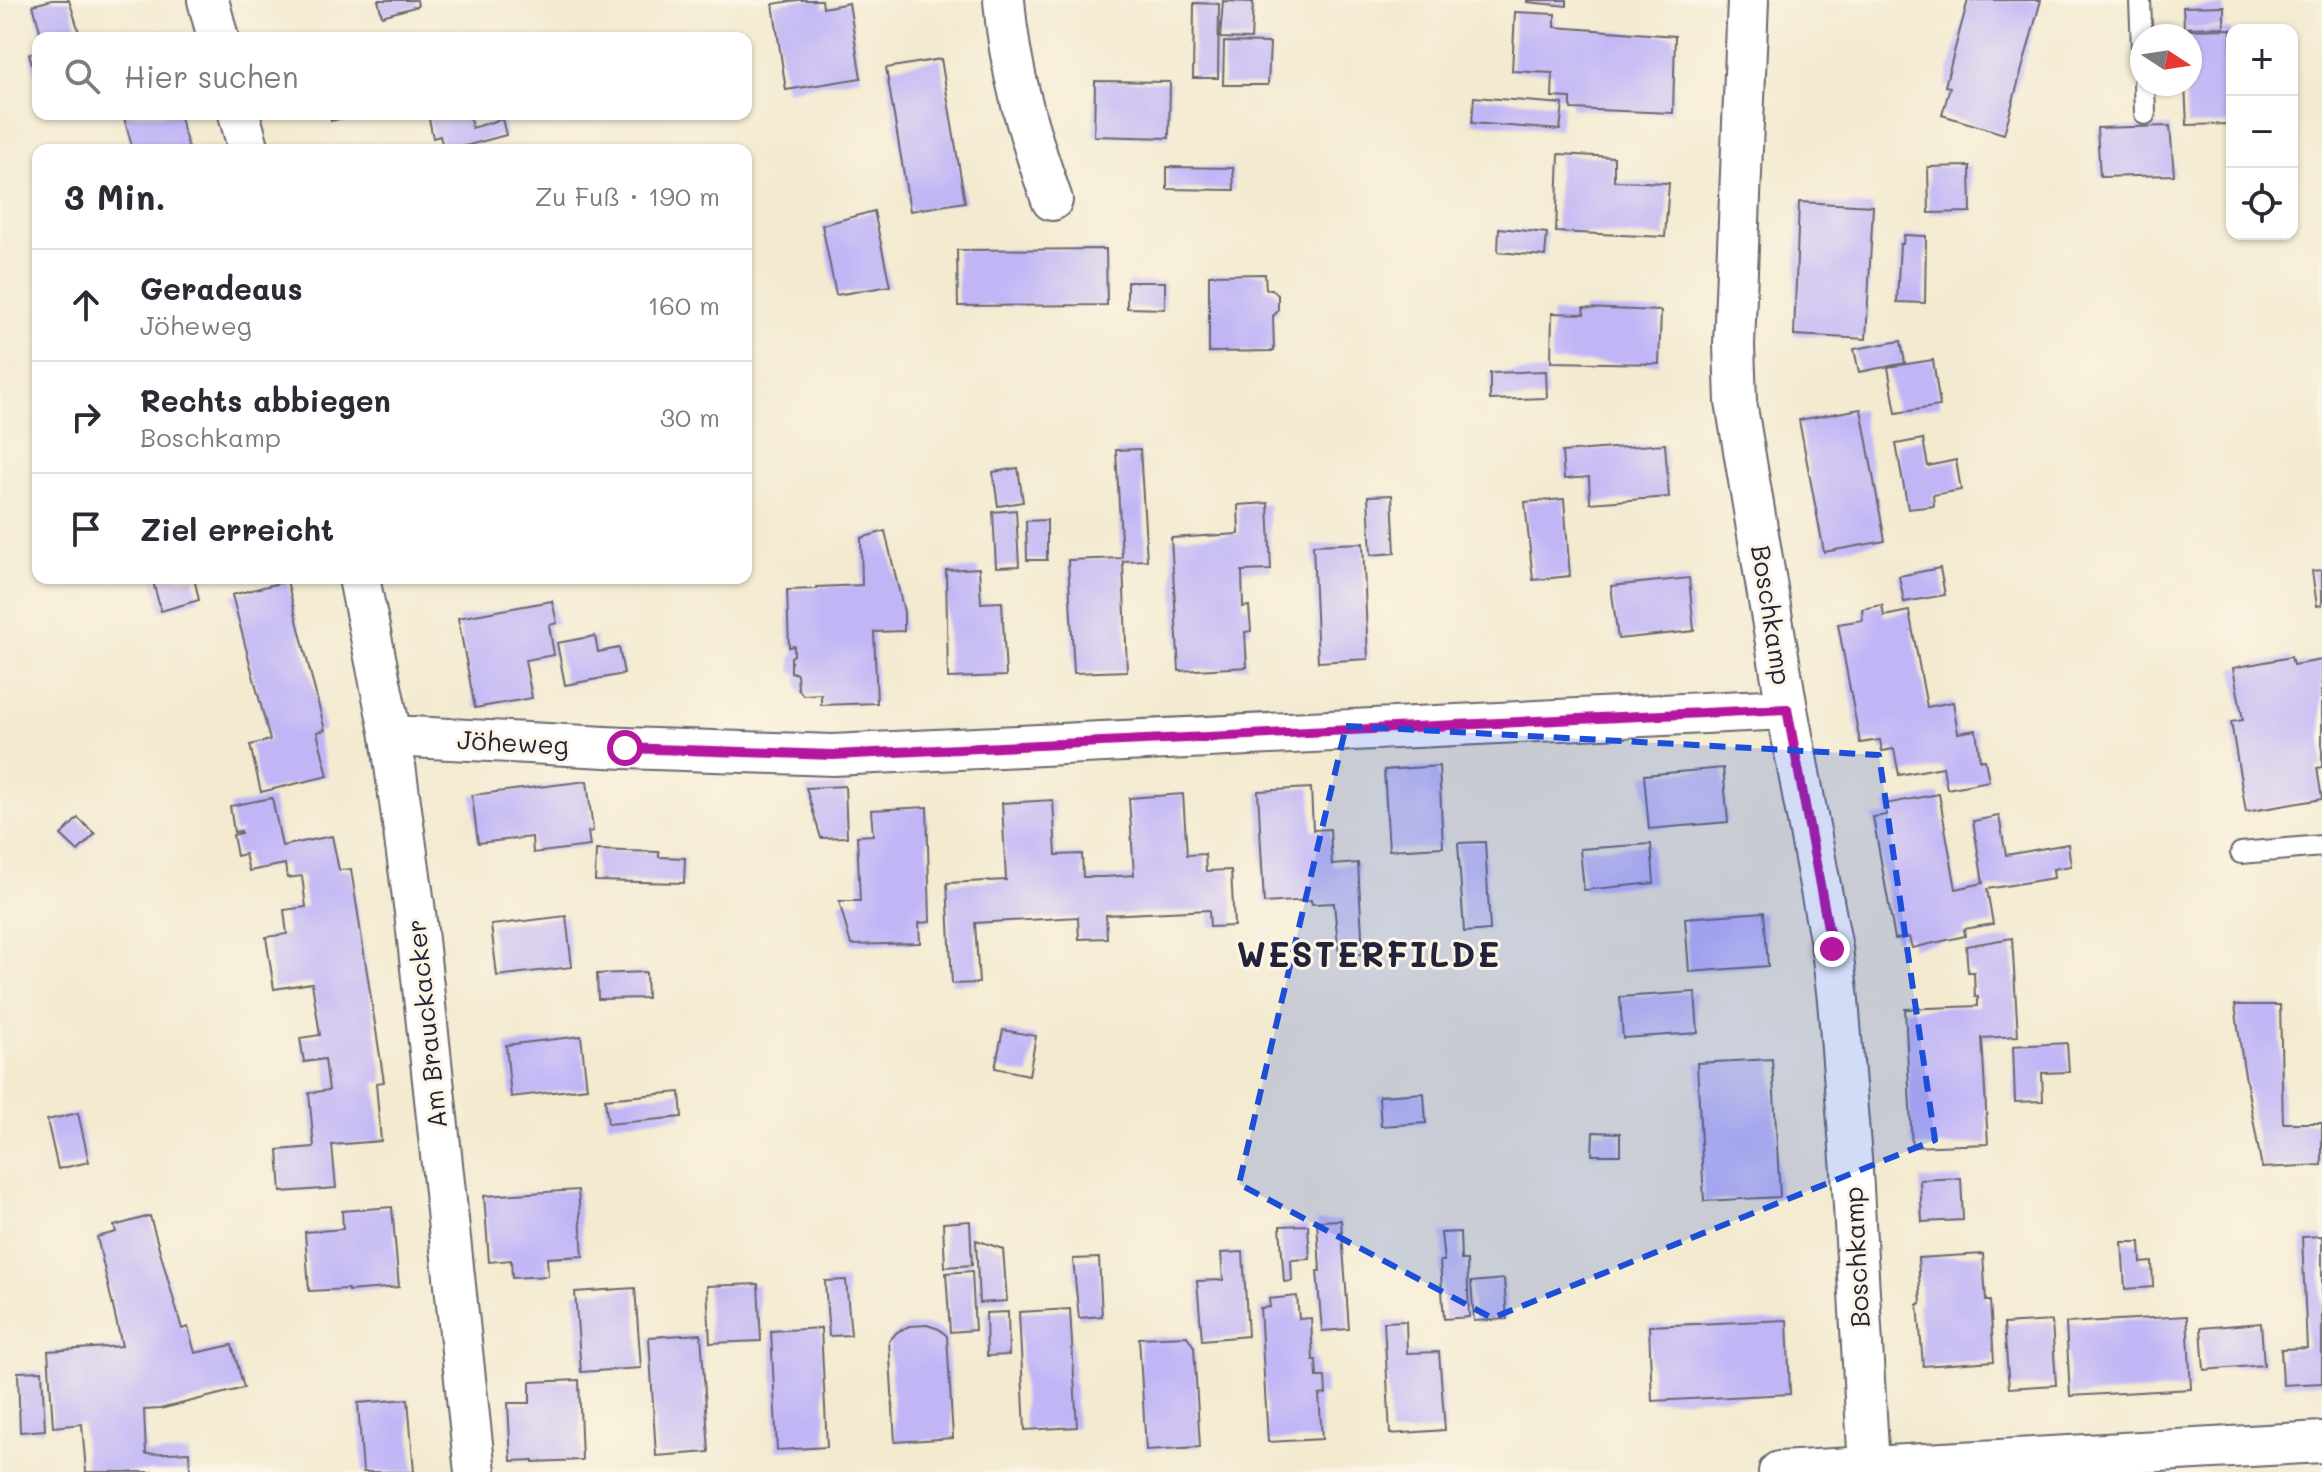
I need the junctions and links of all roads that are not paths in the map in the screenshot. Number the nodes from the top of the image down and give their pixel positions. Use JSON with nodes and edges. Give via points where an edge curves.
{"nodes":[{"id":1,"x":208,"y":0,"type":"edge"},
{"id":2,"x":1004,"y":0,"type":"edge"},
{"id":3,"x":1748,"y":0,"type":"edge"},
{"id":4,"x":2140,"y":0,"type":"edge"},
{"id":5,"x":2141,"y":24,"type":"edge"},
{"id":6,"x":216,"y":32,"type":"edge"},
{"id":7,"x":2144,"y":96,"type":"edge"},
{"id":8,"x":2145,"y":114,"type":"dead end"},
{"id":9,"x":241,"y":120,"type":"edge"},
{"id":10,"x":247,"y":144,"type":"edge"},
{"id":11,"x":1052,"y":200,"type":"dead end"},
{"id":12,"x":360,"y":584,"type":"edge"},
{"id":13,"x":1787,"y":709,"type":"junction"},
{"id":14,"x":391,"y":736,"type":"junction"},
{"id":15,"x":2322,"y":846,"type":"edge"},
{"id":16,"x":2241,"y":853,"type":"dead end"},
{"id":17,"x":2322,"y":1442,"type":"edge"},
{"id":18,"x":1869,"y":1467,"type":"junction"},
{"id":19,"x":475,"y":1472,"type":"edge"},
{"id":20,"x":1779,"y":1472,"type":"edge"}],
"edges":[{"from":1,"to":6,"type":"street"},
{"from":2,"to":11,"type":"street","via":[[1019,95]]},
{"from":3,"to":13,"type":"street","name":"Boschkamp","via":[[1736,402]]},
{"from":4,"to":5,"type":"lane"},
{"from":7,"to":8,"type":"lane"},
{"from":9,"to":10,"type":"street"},
{"from":12,"to":14,"type":"street","name":"Am Brauckacker"},
{"from":13,"to":14,"type":"street","name":"Jöheweg","via":[[833,755]]},
{"from":13,"to":18,"type":"street","name":"Boschkamp","via":[[1838,1000]]},
{"from":14,"to":19,"type":"street","name":"Am Brauckacker","via":[[417,928]]},
{"from":15,"to":16,"type":"lane"},
{"from":17,"to":18,"type":"street"},
{"from":18,"to":20,"type":"street"}]}
